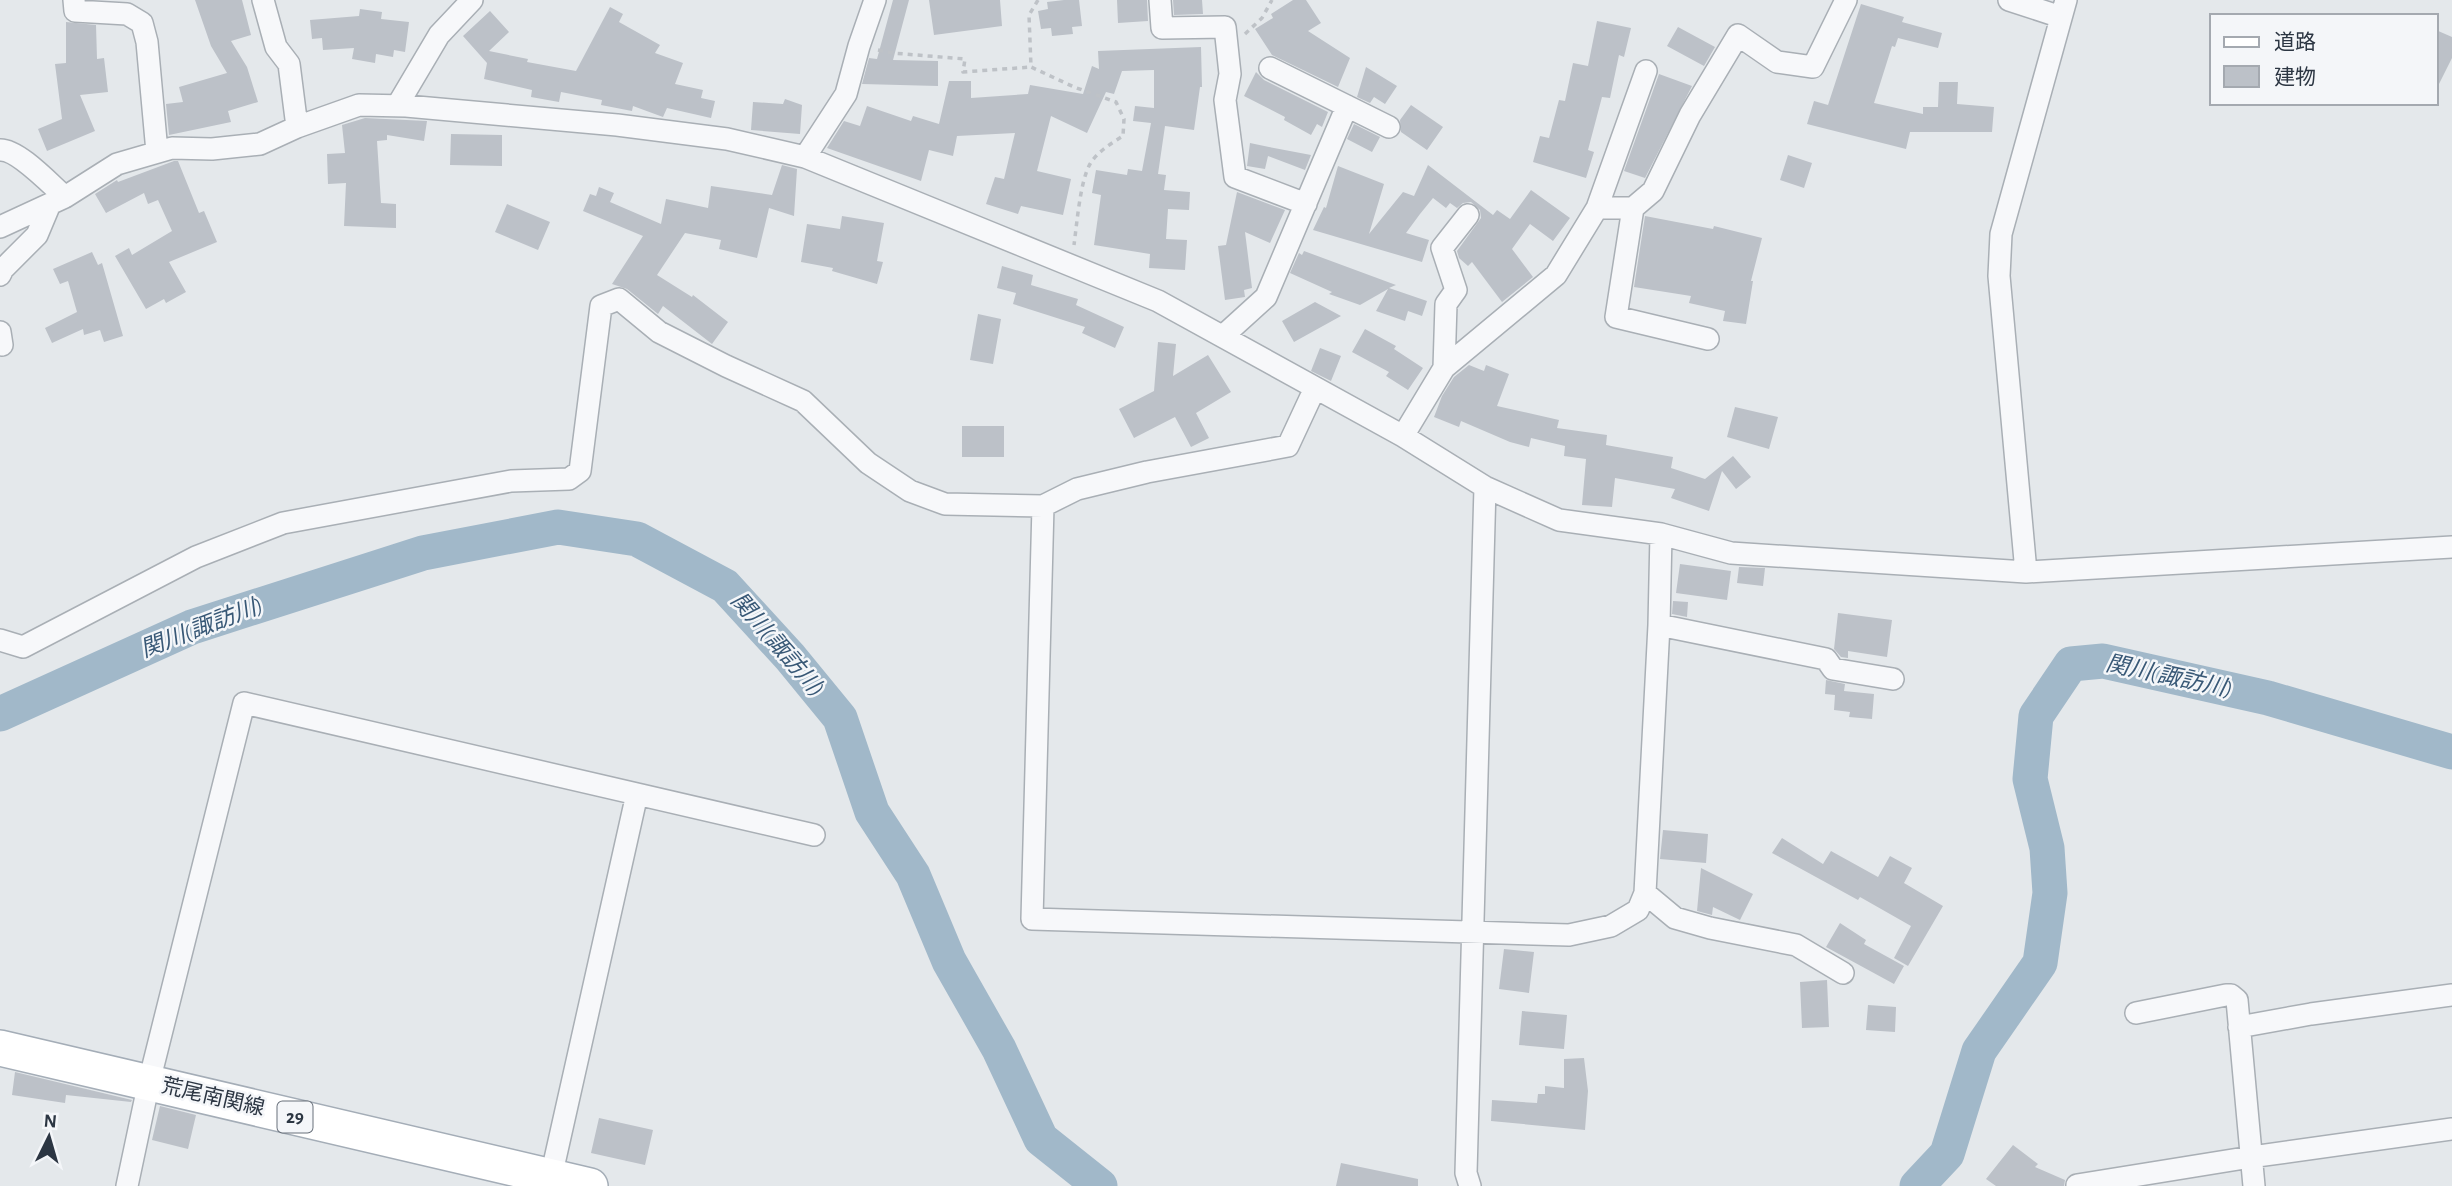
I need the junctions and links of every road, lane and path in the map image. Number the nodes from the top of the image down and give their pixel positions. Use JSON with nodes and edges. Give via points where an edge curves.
{"nodes":[{"id":1,"x":74,"y":0,"type":"edge"},
{"id":2,"x":263,"y":0,"type":"edge"},
{"id":3,"x":472,"y":0,"type":"edge"},
{"id":4,"x":875,"y":0,"type":"edge"},
{"id":5,"x":1038,"y":0,"type":"edge"},
{"id":6,"x":1160,"y":0,"type":"edge"},
{"id":7,"x":1272,"y":0,"type":"edge"},
{"id":8,"x":1846,"y":0,"type":"edge"},
{"id":9,"x":2009,"y":0,"type":"edge"},
{"id":10,"x":2064,"y":9,"type":"edge"},
{"id":11,"x":859,"y":46,"type":"junction"},
{"id":12,"x":1228,"y":50,"type":"junction"},
{"id":13,"x":1031,"y":67,"type":"junction"},
{"id":14,"x":1270,"y":68,"type":"dead end"},
{"id":15,"x":1646,"y":71,"type":"dead end"},
{"id":16,"x":397,"y":106,"type":"junction"},
{"id":17,"x":1348,"y":106,"type":"junction"},
{"id":18,"x":297,"y":127,"type":"junction"},
{"id":19,"x":1390,"y":127,"type":"dead end"},
{"id":20,"x":0,"y":150,"type":"edge"},
{"id":21,"x":157,"y":152,"type":"junction"},
{"id":22,"x":805,"y":157,"type":"junction"},
{"id":23,"x":57,"y":200,"type":"junction"},
{"id":24,"x":1306,"y":204,"type":"junction"},
{"id":25,"x":1597,"y":208,"type":"junction"},
{"id":26,"x":1633,"y":208,"type":"junction"},
{"id":27,"x":1468,"y":215,"type":"dead end"},
{"id":28,"x":0,"y":227,"type":"edge"},
{"id":29,"x":1070,"y":265,"type":"junction"},
{"id":30,"x":0,"y":275,"type":"edge"},
{"id":31,"x":1223,"y":337,"type":"junction"},
{"id":32,"x":1708,"y":339,"type":"dead end"},
{"id":33,"x":1444,"y":368,"type":"junction"},
{"id":34,"x":1315,"y":388,"type":"junction"},
{"id":35,"x":1404,"y":436,"type":"junction"},
{"id":36,"x":1485,"y":487,"type":"junction"},
{"id":37,"x":1043,"y":506,"type":"junction"},
{"id":38,"x":1661,"y":534,"type":"junction"},
{"id":39,"x":2452,"y":547,"type":"edge"},
{"id":40,"x":2026,"y":572,"type":"junction"},
{"id":41,"x":1659,"y":625,"type":"junction"},
{"id":42,"x":0,"y":640,"type":"edge"},
{"id":43,"x":1894,"y":679,"type":"dead end"},
{"id":44,"x":637,"y":794,"type":"junction"},
{"id":45,"x":814,"y":835,"type":"dead end"},
{"id":46,"x":1644,"y":893,"type":"junction"},
{"id":47,"x":1472,"y":933,"type":"junction"},
{"id":48,"x":1843,"y":973,"type":"dead end"},
{"id":49,"x":2452,"y":995,"type":"edge"},
{"id":50,"x":2136,"y":1013,"type":"dead end"},
{"id":51,"x":2239,"y":1027,"type":"junction"},
{"id":52,"x":0,"y":1048,"type":"edge"},
{"id":53,"x":149,"y":1082,"type":"junction"},
{"id":54,"x":2452,"y":1129,"type":"edge"},
{"id":55,"x":2251,"y":1157,"type":"junction"},
{"id":56,"x":551,"y":1177,"type":"junction"},
{"id":57,"x":2077,"y":1185,"type":"edge"},
{"id":58,"x":127,"y":1186,"type":"edge"},
{"id":59,"x":590,"y":1186,"type":"edge"},
{"id":60,"x":1470,"y":1186,"type":"edge"},
{"id":61,"x":2255,"y":1186,"type":"edge"}],
"edges":[{"from":1,"to":21,"type":"street","via":[[75,11],[127,13],[142,23]]},
{"from":2,"to":18,"type":"street","via":[[276,47],[289,64]]},
{"from":3,"to":16,"type":"street","via":[[439,35]]},
{"from":4,"to":11,"type":"street"},
{"from":5,"to":13,"type":"path","via":[[1029,15]]},
{"from":6,"to":12,"type":"street","via":[[1162,28],[1226,27]]},
{"from":7,"to":12,"type":"path","via":[[1262,18]]},
{"from":8,"to":26,"type":"street","via":[[1813,67],[1777,62],[1738,35],[1690,115],[1653,191]]},
{"from":9,"to":10,"type":"street"},
{"from":10,"to":40,"type":"street","via":[[2001,234],[1999,276]]},
{"from":11,"to":13,"type":"path","via":[[965,59],[963,72]]},
{"from":11,"to":22,"type":"street","via":[[846,94]]},
{"from":12,"to":24,"type":"street","via":[[1225,100],[1235,177]]},
{"from":13,"to":29,"type":"path","via":[[1116,102],[1124,119],[1123,136],[1090,162]]},
{"from":14,"to":17,"type":"street"},
{"from":15,"to":25,"type":"street"},
{"from":16,"to":18,"type":"street","via":[[359,105]]},
{"from":16,"to":22,"type":"street","via":[[617,125],[727,139]]},
{"from":17,"to":19,"type":"street"},
{"from":17,"to":24,"type":"street"},
{"from":18,"to":21,"type":"street","via":[[260,144]]},
{"from":20,"to":23,"type":"street","via":[[20,158]]},
{"from":21,"to":23,"type":"street","via":[[117,164]]},
{"from":22,"to":29,"type":"street"},
{"from":23,"to":28,"type":"street"},
{"from":23,"to":30,"type":"street","via":[[37,235]]},
{"from":24,"to":31,"type":"street","via":[[1266,297]]},
{"from":25,"to":26,"type":"street"},
{"from":25,"to":33,"type":"street","via":[[1556,275]]},
{"from":26,"to":32,"type":"street","via":[[1616,317]]},
{"from":27,"to":33,"type":"street","via":[[1442,248],[1456,290],[1447,304]]},
{"from":29,"to":31,"type":"street","via":[[1158,301]]},
{"from":31,"to":34,"type":"street"},
{"from":33,"to":35,"type":"street"},
{"from":34,"to":35,"type":"street"},
{"from":34,"to":37,"type":"street","via":[[1289,446],[1077,489]]},
{"from":35,"to":36,"type":"street"},
{"from":36,"to":38,"type":"street","via":[[1559,520]]},
{"from":36,"to":47,"type":"street"},
{"from":37,"to":42,"type":"street","via":[[945,504],[910,491],[868,463],[803,401],[659,332],[618,299],[601,306],[580,471],[569,479],[511,481],[283,523],[196,557],[23,647]]},
{"from":37,"to":47,"type":"street","via":[[1032,919]]},
{"from":38,"to":40,"type":"street","via":[[1731,553]]},
{"from":38,"to":41,"type":"street"},
{"from":39,"to":40,"type":"street"},
{"from":41,"to":43,"type":"street","via":[[1826,659],[1833,668]]},
{"from":41,"to":46,"type":"street"},
{"from":44,"to":45,"type":"street"},
{"from":44,"to":53,"type":"street","via":[[244,703]]},
{"from":44,"to":56,"type":"street"},
{"from":46,"to":47,"type":"street","via":[[1639,910],[1611,926],[1569,935]]},
{"from":46,"to":48,"type":"street","via":[[1675,918],[1796,945]]},
{"from":47,"to":60,"type":"street","via":[[1466,1173]]},
{"from":49,"to":51,"type":"street"},
{"from":50,"to":51,"type":"street","via":[[2231,995],[2236,1000]]},
{"from":51,"to":55,"type":"street"},
{"from":52,"to":53,"type":"main road","name":"荒尾南関線","number":"29"},
{"from":53,"to":56,"type":"main road","name":"荒尾南関線","number":"29"},
{"from":53,"to":58,"type":"street"},
{"from":54,"to":55,"type":"street"},
{"from":55,"to":57,"type":"street"},
{"from":55,"to":61,"type":"street"},
{"from":56,"to":59,"type":"main road","name":"荒尾南関線","number":"29"}]}
